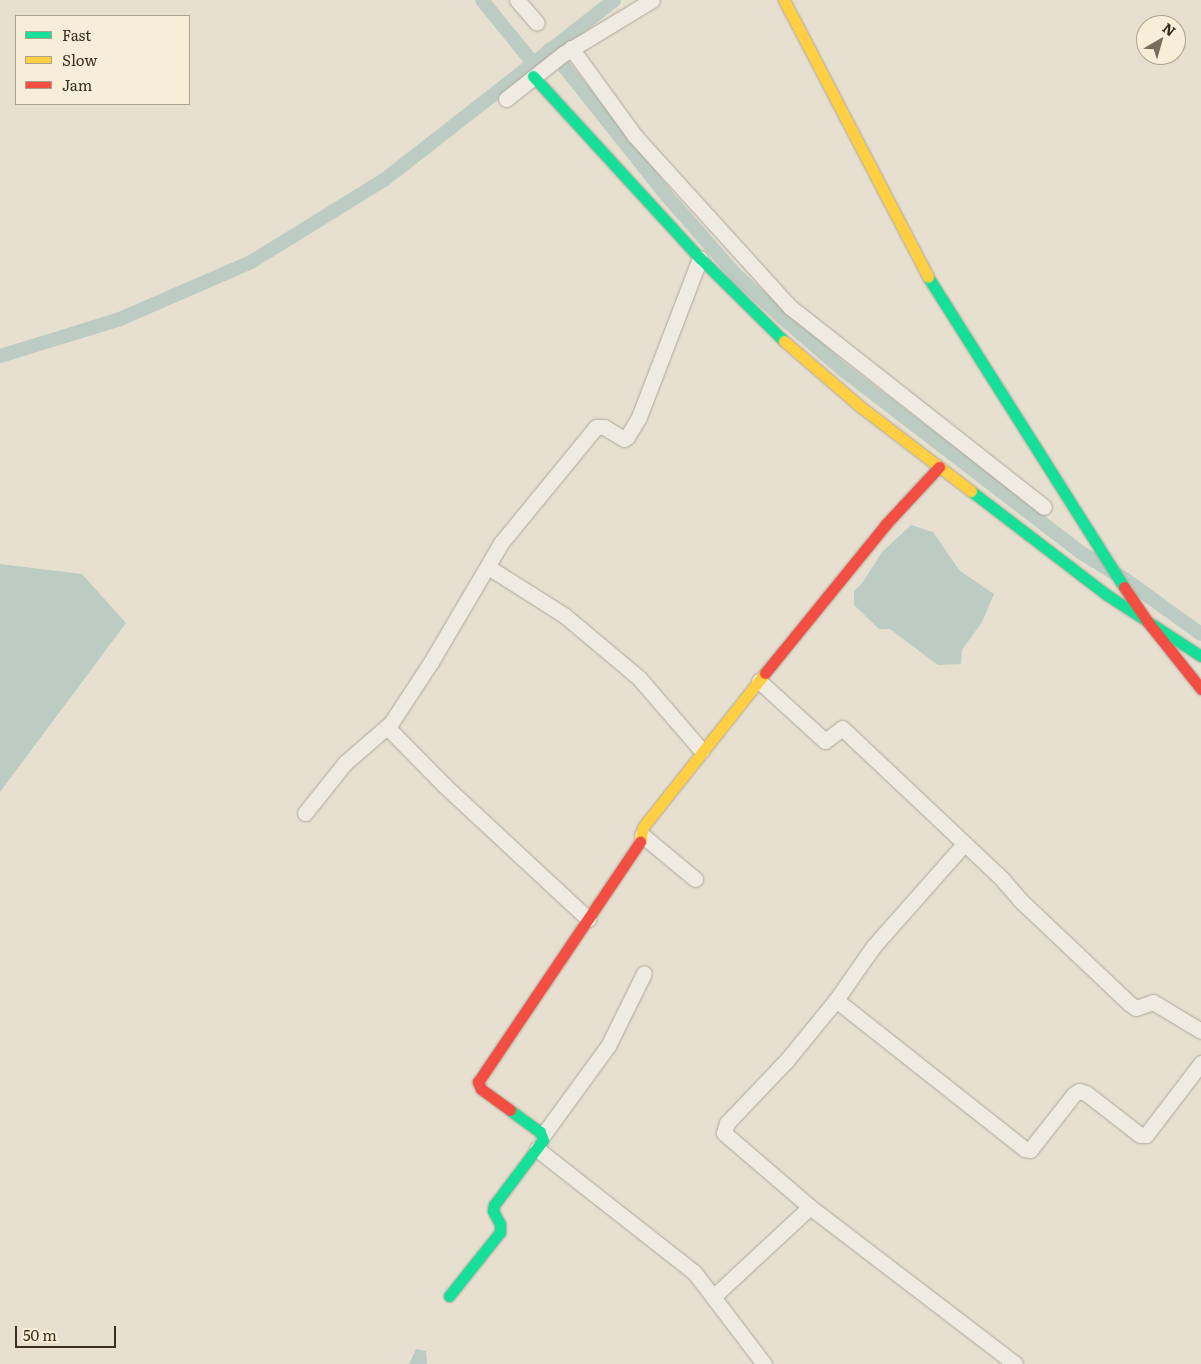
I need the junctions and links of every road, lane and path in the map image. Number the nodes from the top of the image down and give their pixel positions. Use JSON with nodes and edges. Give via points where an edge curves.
{"nodes":[{"id":1,"x":517,"y":0,"type":"edge"},
{"id":2,"x":652,"y":0,"type":"edge"},
{"id":3,"x":784,"y":0,"type":"edge"},
{"id":4,"x":537,"y":23,"type":"dead end"},
{"id":5,"x":567,"y":51,"type":"junction"},
{"id":6,"x":538,"y":73,"type":"junction"},
{"id":7,"x":506,"y":99,"type":"dead end"},
{"id":8,"x":700,"y":258,"type":"junction"},
{"id":9,"x":938,"y":467,"type":"junction"},
{"id":10,"x":1044,"y":506,"type":"dead end"},
{"id":11,"x":488,"y":567,"type":"junction"},
{"id":12,"x":1147,"y":621,"type":"junction"},
{"id":13,"x":1201,"y":656,"type":"edge"},
{"id":14,"x":759,"y":681,"type":"junction"},
{"id":15,"x":1201,"y":689,"type":"edge"},
{"id":16,"x":387,"y":728,"type":"junction"},
{"id":17,"x":702,"y":751,"type":"junction"},
{"id":18,"x":305,"y":813,"type":"dead end"},
{"id":19,"x":642,"y":835,"type":"junction"},
{"id":20,"x":964,"y":844,"type":"junction"},
{"id":21,"x":695,"y":879,"type":"dead end"},
{"id":22,"x":588,"y":919,"type":"junction"},
{"id":23,"x":644,"y":973,"type":"dead end"},
{"id":24,"x":836,"y":1000,"type":"junction"},
{"id":25,"x":1201,"y":1032,"type":"edge"},
{"id":26,"x":1201,"y":1063,"type":"edge"},
{"id":27,"x":540,"y":1142,"type":"junction"},
{"id":28,"x":810,"y":1207,"type":"junction"},
{"id":29,"x":449,"y":1296,"type":"dead end"},
{"id":30,"x":713,"y":1297,"type":"junction"},
{"id":31,"x":764,"y":1364,"type":"edge"},
{"id":32,"x":1015,"y":1364,"type":"edge"}],
"edges":[{"from":1,"to":4,"type":"street"},
{"from":2,"to":5,"type":"street"},
{"from":3,"to":12,"type":"street","via":[[932,285],[1087,532]]},
{"from":5,"to":6,"type":"street"},
{"from":5,"to":10,"type":"street","via":[[635,136],[790,307]]},
{"from":6,"to":7,"type":"street"},
{"from":6,"to":8,"type":"street"},
{"from":8,"to":9,"type":"street","via":[[769,328],[862,408]]},
{"from":8,"to":11,"type":"street","via":[[639,417],[627,437],[624,439],[596,427],[501,543]]},
{"from":9,"to":12,"type":"street","via":[[1107,595]]},
{"from":9,"to":14,"type":"street","via":[[886,524]]},
{"from":11,"to":16,"type":"street"},
{"from":11,"to":17,"type":"street","via":[[564,615],[639,678]]},
{"from":12,"to":13,"type":"street"},
{"from":12,"to":15,"type":"street"},
{"from":14,"to":17,"type":"street"},
{"from":14,"to":20,"type":"street","via":[[825,741],[842,728]]},
{"from":16,"to":18,"type":"street","via":[[345,763]]},
{"from":16,"to":22,"type":"street"},
{"from":17,"to":19,"type":"street","via":[[643,827]]},
{"from":19,"to":21,"type":"street"},
{"from":19,"to":22,"type":"street","via":[[640,844]]},
{"from":20,"to":24,"type":"street","via":[[873,947]]},
{"from":20,"to":25,"type":"street","via":[[1130,1004],[1136,1008],[1153,1002]]},
{"from":22,"to":27,"type":"street","via":[[478,1082],[480,1089]]},
{"from":23,"to":27,"type":"street","via":[[608,1046]]},
{"from":24,"to":26,"type":"street","via":[[1030,1150],[1074,1094],[1080,1091],[1140,1135],[1146,1135]]},
{"from":24,"to":28,"type":"street","via":[[724,1128],[724,1133]]},
{"from":27,"to":29,"type":"street","via":[[494,1205],[500,1232]]},
{"from":27,"to":30,"type":"street","via":[[694,1272]]},
{"from":28,"to":30,"type":"street"},
{"from":28,"to":32,"type":"street"},
{"from":30,"to":31,"type":"street"}]}
